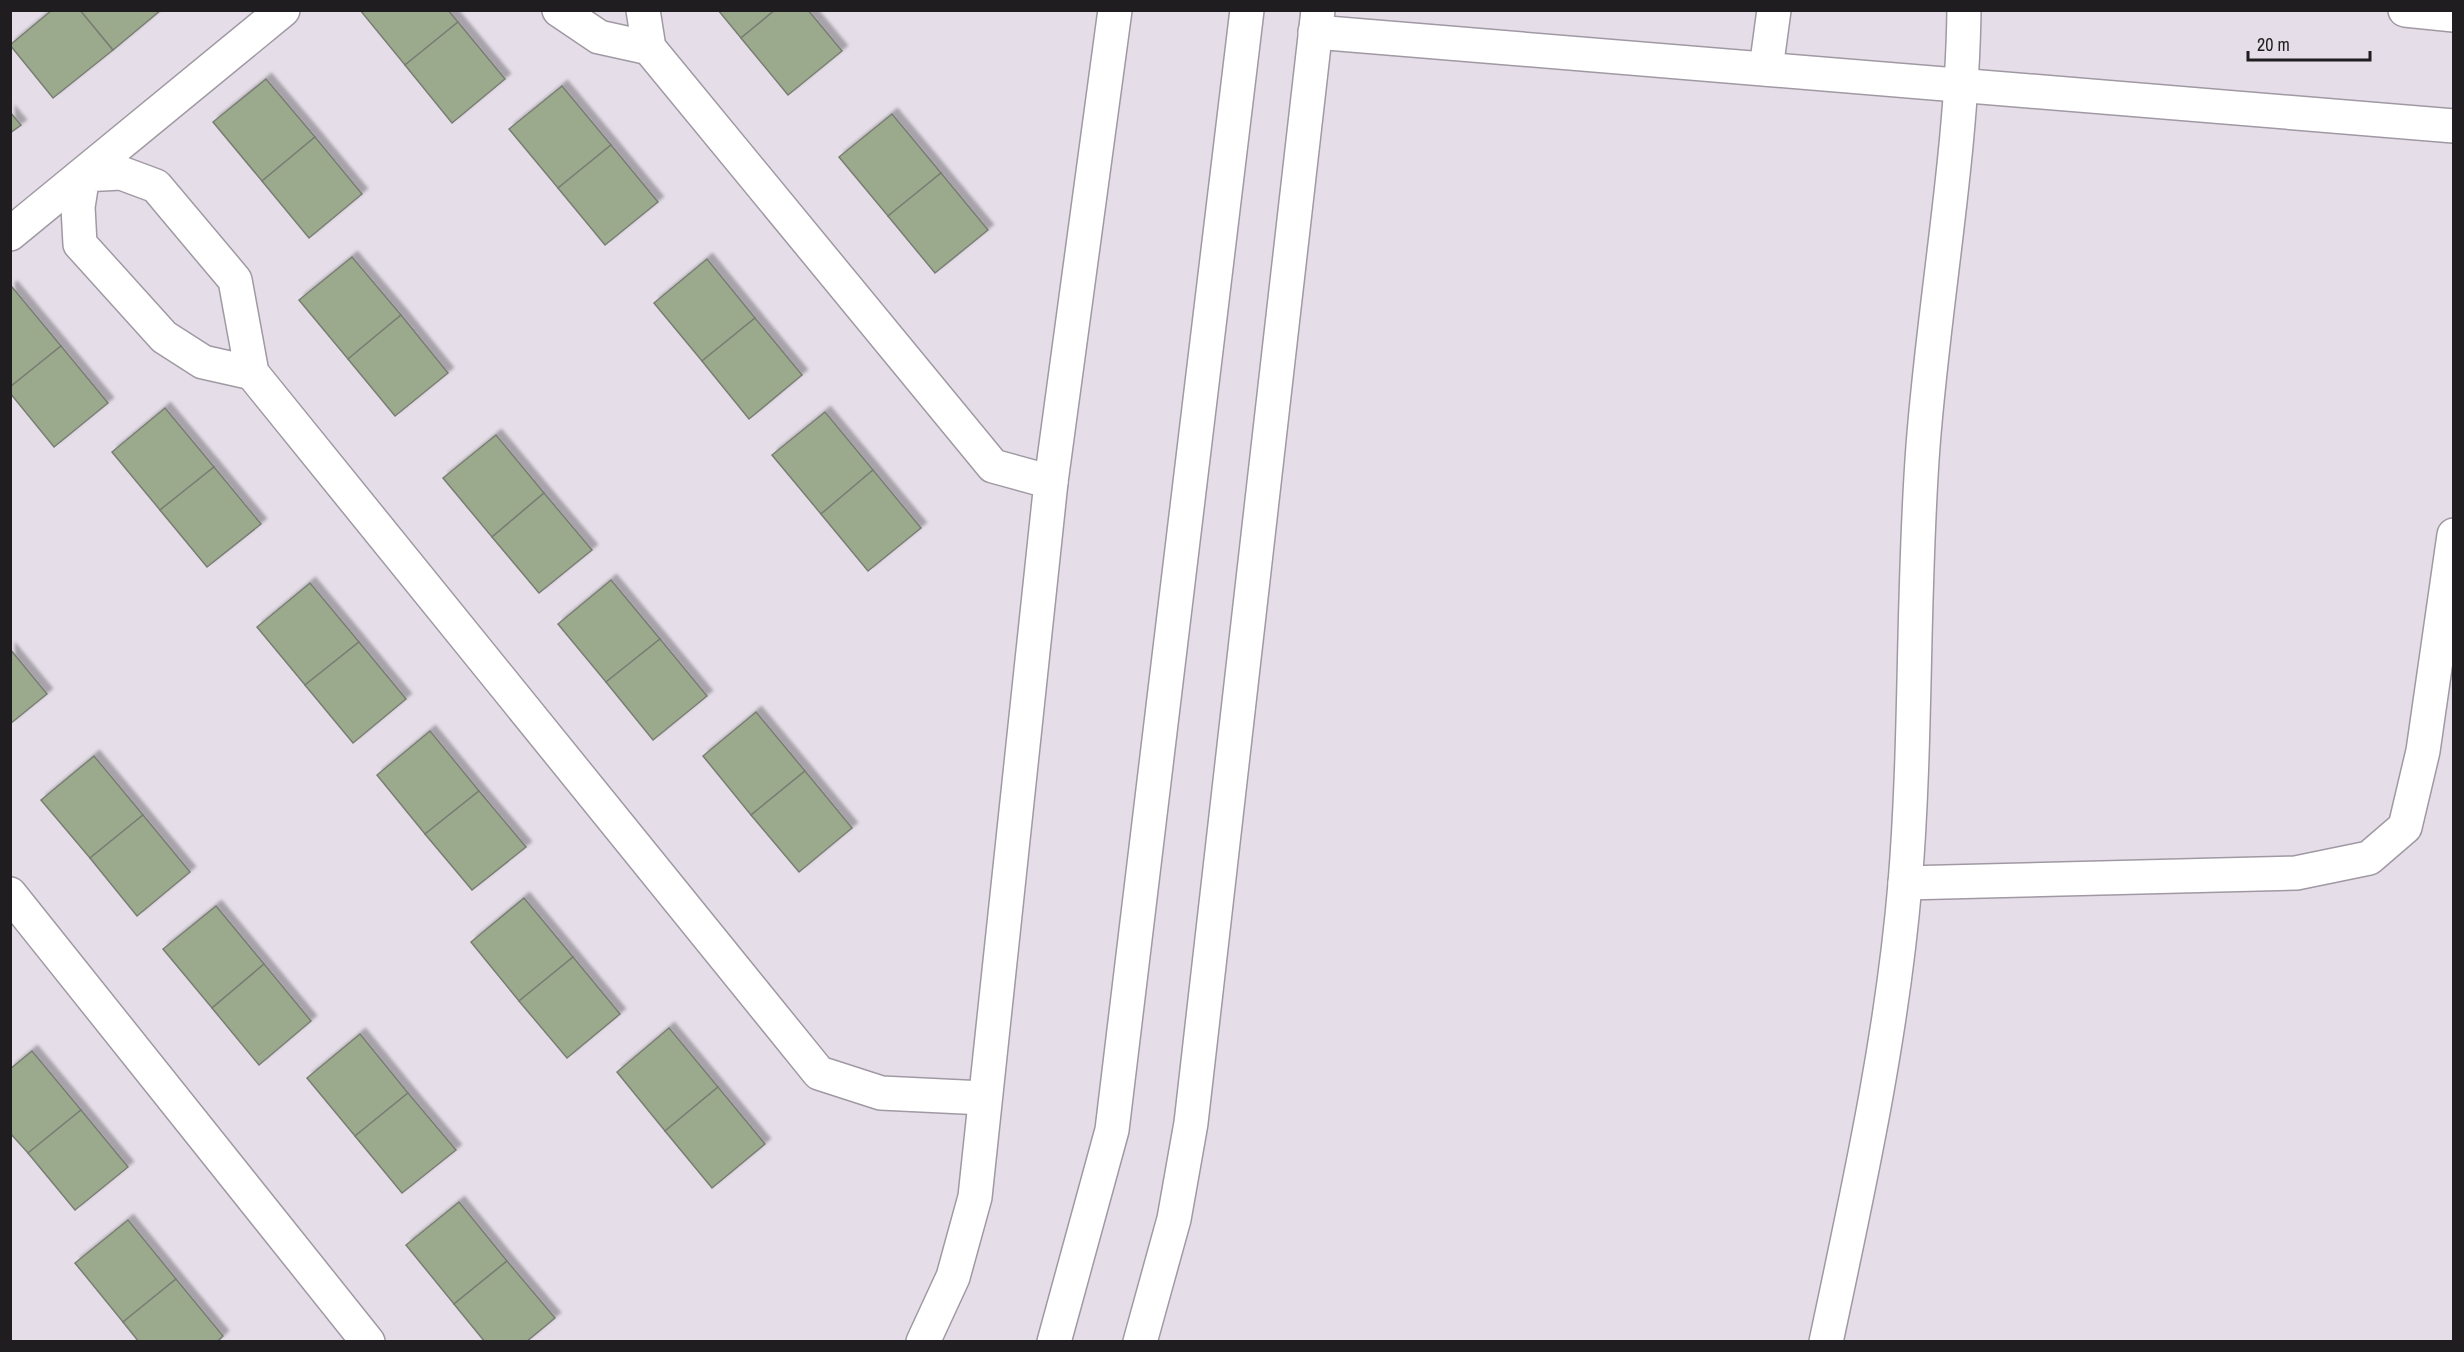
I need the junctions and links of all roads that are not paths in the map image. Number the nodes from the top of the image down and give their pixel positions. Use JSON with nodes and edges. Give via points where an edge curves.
{"nodes":[{"id":1,"x":283,"y":10,"type":"edge"},
{"id":2,"x":559,"y":10,"type":"edge"},
{"id":3,"x":643,"y":10,"type":"edge"},
{"id":4,"x":1115,"y":10,"type":"edge"},
{"id":5,"x":1246,"y":10,"type":"edge"},
{"id":6,"x":1774,"y":10,"type":"edge"},
{"id":7,"x":1964,"y":10,"type":"edge"},
{"id":8,"x":2405,"y":10,"type":"edge"},
{"id":9,"x":2454,"y":15,"type":"edge"},
{"id":10,"x":1316,"y":21,"type":"edge"},
{"id":11,"x":649,"y":48,"type":"junction"},
{"id":12,"x":1766,"y":69,"type":"junction"},
{"id":13,"x":1963,"y":86,"type":"junction"},
{"id":14,"x":2454,"y":126,"type":"edge"},
{"id":15,"x":83,"y":175,"type":"junction"},
{"id":16,"x":10,"y":234,"type":"edge"},
{"id":17,"x":252,"y":373,"type":"junction"},
{"id":18,"x":1051,"y":482,"type":"junction"},
{"id":19,"x":2454,"y":535,"type":"edge"},
{"id":20,"x":1905,"y":884,"type":"junction"},
{"id":21,"x":10,"y":894,"type":"edge"},
{"id":22,"x":984,"y":1098,"type":"junction"},
{"id":23,"x":368,"y":1341,"type":"edge"},
{"id":24,"x":923,"y":1341,"type":"edge"},
{"id":25,"x":1054,"y":1341,"type":"edge"},
{"id":26,"x":1140,"y":1341,"type":"edge"},
{"id":27,"x":1826,"y":1341,"type":"edge"}],
"edges":[{"from":1,"to":15,"type":"street"},
{"from":2,"to":11,"type":"street","via":[[599,38]]},
{"from":3,"to":11,"type":"street"},
{"from":4,"to":18,"type":"street"},
{"from":5,"to":25,"type":"street","via":[[1112,1130]]},
{"from":6,"to":12,"type":"street"},
{"from":7,"to":13,"type":"street"},
{"from":8,"to":9,"type":"street"},
{"from":10,"to":12,"type":"street"},
{"from":10,"to":26,"type":"street","via":[[1191,1123],[1174,1219]]},
{"from":11,"to":18,"type":"street","via":[[993,466]]},
{"from":12,"to":13,"type":"street"},
{"from":13,"to":14,"type":"street"},
{"from":13,"to":20,"type":"street","via":[[1923,446]]},
{"from":15,"to":16,"type":"street"},
{"from":15,"to":17,"type":"street","via":[[78,207],[80,244],[165,337],[203,362]]},
{"from":15,"to":17,"type":"street","via":[[121,173],[156,186],[235,280]]},
{"from":17,"to":22,"type":"street","via":[[819,1073],[881,1093]]},
{"from":18,"to":22,"type":"street"},
{"from":19,"to":20,"type":"street","via":[[2423,751],[2405,827],[2369,858],[2296,873]]},
{"from":20,"to":27,"type":"street","via":[[1886,1034]]},
{"from":21,"to":23,"type":"street"},
{"from":22,"to":24,"type":"street","via":[[975,1197],[953,1277]]}]}
